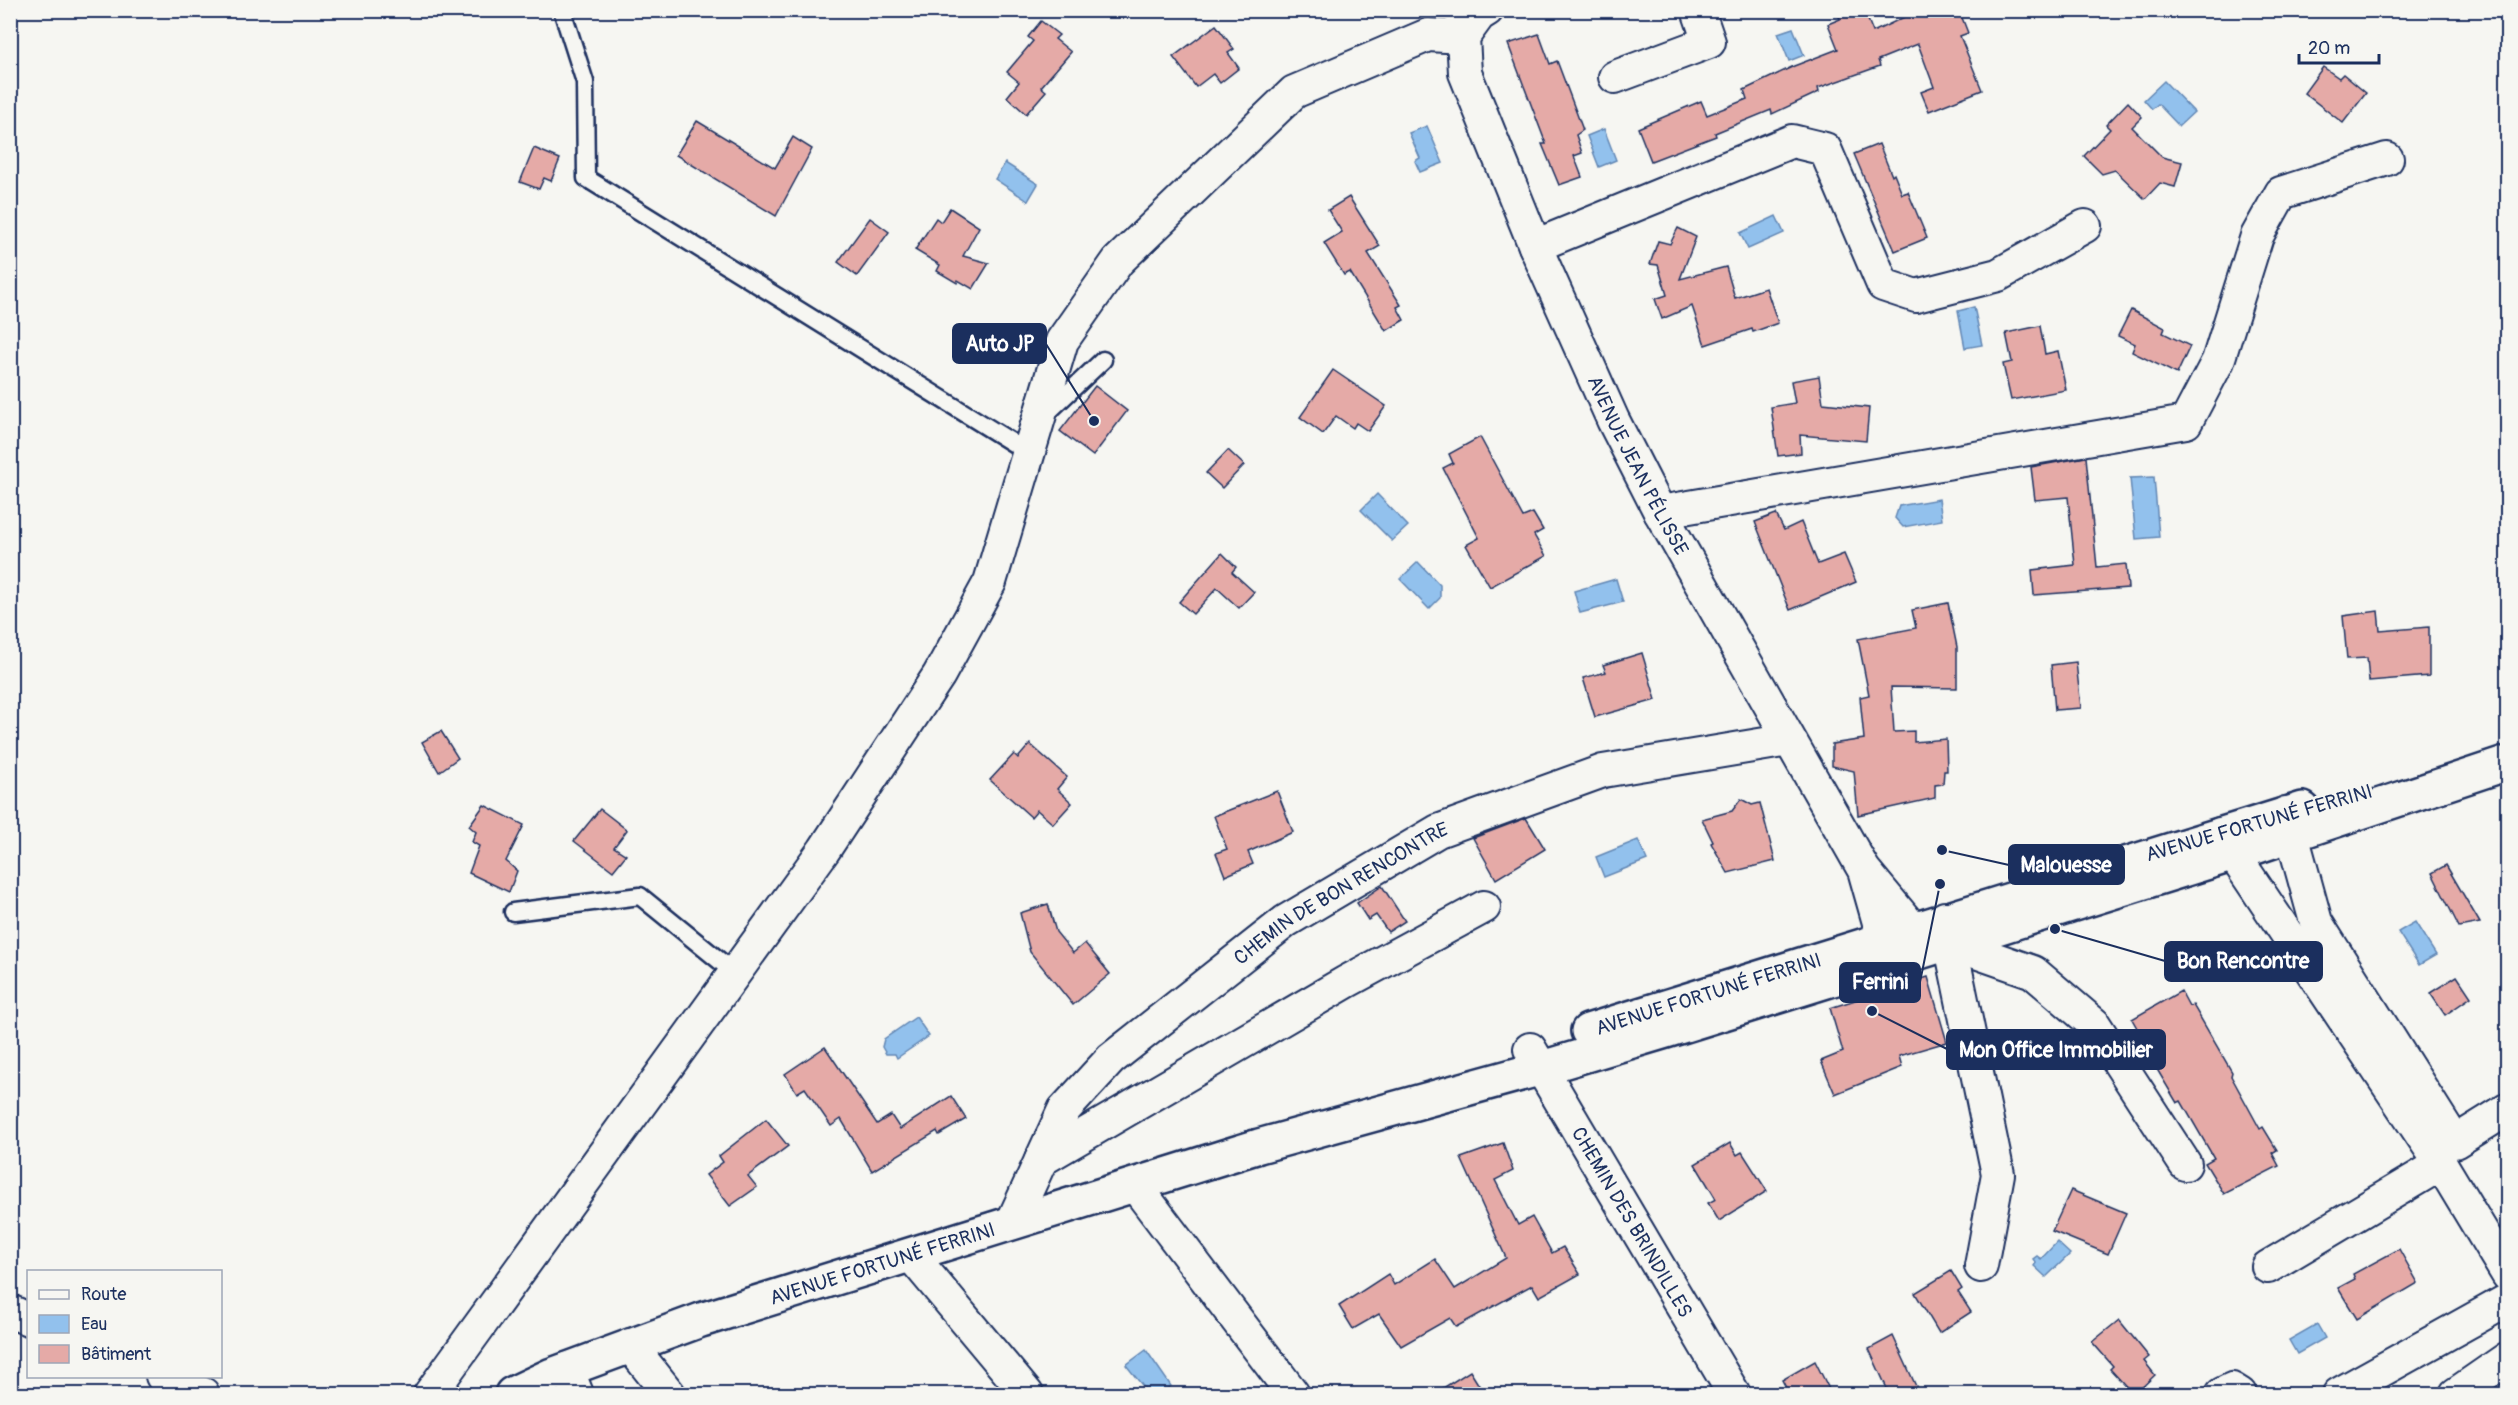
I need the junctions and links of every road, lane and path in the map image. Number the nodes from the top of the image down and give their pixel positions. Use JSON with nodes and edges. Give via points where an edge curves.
{"nodes":[{"id":1,"x":562,"y":10,"type":"edge"},
{"id":2,"x":1698,"y":10,"type":"edge"},
{"id":3,"x":1467,"y":22,"type":"edge"},
{"id":4,"x":1615,"y":77,"type":"dead end"},
{"id":5,"x":2387,"y":159,"type":"dead end"},
{"id":6,"x":2085,"y":226,"type":"dead end"},
{"id":7,"x":1535,"y":246,"type":"junction"},
{"id":8,"x":1103,"y":360,"type":"dead end"},
{"id":9,"x":1038,"y":421,"type":"junction"},
{"id":10,"x":1029,"y":453,"type":"junction"},
{"id":11,"x":1660,"y":512,"type":"junction"},
{"id":12,"x":1790,"y":740,"type":"junction"},
{"id":13,"x":2508,"y":752,"type":"edge"},
{"id":14,"x":2508,"y":763,"type":"edge"},
{"id":15,"x":2289,"y":824,"type":"junction"},
{"id":16,"x":2227,"y":844,"type":"junction"},
{"id":17,"x":1484,"y":907,"type":"dead end"},
{"id":18,"x":513,"y":912,"type":"dead end"},
{"id":19,"x":1948,"y":930,"type":"junction"},
{"id":20,"x":1901,"y":940,"type":"junction"},
{"id":21,"x":736,"y":974,"type":"junction"},
{"id":22,"x":1536,"y":1059,"type":"junction"},
{"id":23,"x":2508,"y":1109,"type":"edge"},
{"id":24,"x":1041,"y":1160,"type":"junction"},
{"id":25,"x":2185,"y":1164,"type":"dead end"},
{"id":26,"x":2441,"y":1164,"type":"junction"},
{"id":27,"x":1135,"y":1185,"type":"junction"},
{"id":28,"x":1012,"y":1223,"type":"junction"},
{"id":29,"x":910,"y":1255,"type":"junction"},
{"id":30,"x":1981,"y":1266,"type":"dead end"},
{"id":31,"x":2268,"y":1267,"type":"dead end"},
{"id":32,"x":2508,"y":1275,"type":"edge"},
{"id":33,"x":2508,"y":1300,"type":"edge"},
{"id":34,"x":10,"y":1311,"type":"edge"},
{"id":35,"x":27,"y":1318,"type":"edge"},
{"id":36,"x":630,"y":1345,"type":"junction"},
{"id":37,"x":2508,"y":1358,"type":"edge"},
{"id":38,"x":164,"y":1378,"type":"edge"},
{"id":39,"x":572,"y":1382,"type":"edge"},
{"id":40,"x":203,"y":1395,"type":"edge"},
{"id":41,"x":430,"y":1395,"type":"edge"},
{"id":42,"x":512,"y":1395,"type":"edge"},
{"id":43,"x":669,"y":1395,"type":"edge"},
{"id":44,"x":1027,"y":1395,"type":"edge"},
{"id":45,"x":1293,"y":1395,"type":"edge"},
{"id":46,"x":1734,"y":1395,"type":"edge"},
{"id":47,"x":2222,"y":1395,"type":"edge"},
{"id":48,"x":2240,"y":1395,"type":"edge"},
{"id":49,"x":2339,"y":1395,"type":"edge"},
{"id":50,"x":2456,"y":1395,"type":"edge"}],
"edges":[{"from":1,"to":10,"type":"lane","via":[[585,82],[586,178]]},
{"from":2,"to":4,"type":"street","via":[[1709,42]]},
{"from":3,"to":7,"type":"street","name":"AVENUE JEAN PÉLISSE","via":[[1465,73]]},
{"from":3,"to":9,"type":"street","via":[[1294,92],[1118,261],[1062,341]]},
{"from":5,"to":11,"type":"street","via":[[2281,193],[2257,236],[2218,361],[2186,422]]},
{"from":6,"to":7,"type":"street","via":[[1998,275],[1916,296],[1883,285],[1825,148],[1792,141]]},
{"from":7,"to":11,"type":"street","name":"AVENUE JEAN PÉLISSE","via":[[1613,420]]},
{"from":8,"to":9,"type":"lane"},
{"from":9,"to":10,"type":"street"},
{"from":10,"to":21,"type":"street","via":[[990,582],[939,675],[824,850]]},
{"from":11,"to":12,"type":"street","name":"AVENUE JEAN PÉLISSE"},
{"from":12,"to":20,"type":"street","name":"AVENUE JEAN PÉLISSE"},
{"from":12,"to":24,"type":"street","name":"CHEMIN DE BON RENCONTRE","via":[[1603,771],[1438,831],[1286,921],[1111,1059],[1064,1110]]},
{"from":13,"to":15,"type":"main road","name":"AVENUE FORTUNÉ FERRINI"},
{"from":14,"to":15,"type":"main road","name":"AVENUE FORTUNÉ FERRINI"},
{"from":15,"to":16,"type":"main road","name":"AVENUE FORTUNÉ FERRINI"},
{"from":15,"to":23,"type":"street","via":[[2316,922],[2455,1142]]},
{"from":16,"to":19,"type":"main road","name":"AVENUE FORTUNÉ FERRINI"},
{"from":16,"to":26,"type":"street"},
{"from":17,"to":24,"type":"street","via":[[1346,982]]},
{"from":18,"to":21,"type":"lane","via":[[640,896]]},
{"from":19,"to":20,"type":"main road","name":"AVENUE FORTUNÉ FERRINI"},
{"from":19,"to":25,"type":"street","via":[[2033,972],[2094,1024]]},
{"from":19,"to":30,"type":"street","via":[[1998,1174]]},
{"from":20,"to":22,"type":"main road","name":"AVENUE FORTUNÉ FERRINI"},
{"from":21,"to":41,"type":"street"},
{"from":22,"to":27,"type":"main road","name":"AVENUE FORTUNÉ FERRINI"},
{"from":22,"to":46,"type":"street","name":"CHEMIN DES BRINDILLES"},
{"from":24,"to":28,"type":"street","name":"CHEMIN DE BON RENCONTRE"},
{"from":26,"to":31,"type":"street"},
{"from":26,"to":32,"type":"street"},
{"from":27,"to":28,"type":"main road","name":"AVENUE FORTUNÉ FERRINI"},
{"from":27,"to":45,"type":"street"},
{"from":28,"to":29,"type":"main road","name":"AVENUE FORTUNÉ FERRINI"},
{"from":29,"to":36,"type":"main road","name":"AVENUE FORTUNÉ FERRINI"},
{"from":29,"to":44,"type":"street"},
{"from":33,"to":49,"type":"street"},
{"from":34,"to":35,"type":"street"},
{"from":36,"to":39,"type":"main road","name":"AVENUE FORTUNÉ FERRINI"},
{"from":36,"to":43,"type":"street"},
{"from":37,"to":50,"type":"street"},
{"from":38,"to":40,"type":"street"},
{"from":39,"to":42,"type":"main road","name":"AVENUE FORTUNÉ FERRINI"},
{"from":47,"to":48,"type":"street","via":[[2232,1389]]}]}
